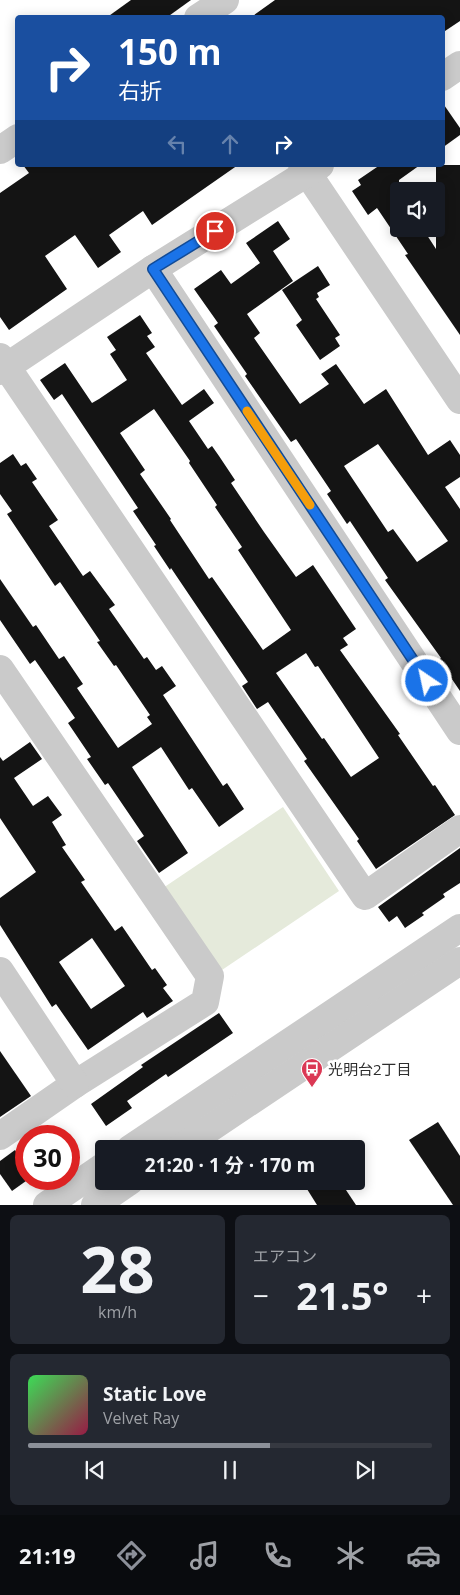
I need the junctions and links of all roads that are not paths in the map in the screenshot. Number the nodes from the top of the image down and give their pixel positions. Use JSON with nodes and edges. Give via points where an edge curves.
{"nodes":[{"id":1,"x":225,"y":0,"type":"edge"},
{"id":2,"x":202,"y":15,"type":"edge"},
{"id":3,"x":15,"y":140,"type":"edge"},
{"id":4,"x":0,"y":150,"type":"edge"},
{"id":5,"x":310,"y":168,"type":"edge"},
{"id":6,"x":153,"y":269,"type":"junction"},
{"id":7,"x":2,"y":365,"type":"edge"},
{"id":8,"x":460,"y":400,"type":"edge"},
{"id":9,"x":0,"y":669,"type":"edge"},
{"id":10,"x":460,"y":731,"type":"edge"},
{"id":11,"x":460,"y":829,"type":"edge"},
{"id":12,"x":460,"y":928,"type":"edge"},
{"id":13,"x":460,"y":961,"type":"edge"},
{"id":14,"x":0,"y":971,"type":"edge"},
{"id":15,"x":76,"y":1084,"type":"junction"},
{"id":16,"x":0,"y":1136,"type":"edge"},
{"id":17,"x":143,"y":1140,"type":"edge"},
{"id":18,"x":192,"y":1140,"type":"edge"},
{"id":19,"x":95,"y":1172,"type":"edge"},
{"id":20,"x":117,"y":1190,"type":"edge"},
{"id":21,"x":47,"y":1205,"type":"edge"},
{"id":22,"x":95,"y":1205,"type":"edge"}],
"edges":[{"from":1,"to":2,"type":"street"},
{"from":3,"to":4,"type":"street"},
{"from":5,"to":6,"type":"street"},
{"from":5,"to":8,"type":"street"},
{"from":6,"to":7,"type":"street"},
{"from":6,"to":10,"type":"street"},
{"from":7,"to":11,"type":"street","via":[[364,896]]},
{"from":9,"to":15,"type":"street","via":[[210,976],[205,1002]]},
{"from":12,"to":17,"type":"street"},
{"from":13,"to":18,"type":"street"},
{"from":14,"to":15,"type":"street"},
{"from":15,"to":16,"type":"street"},
{"from":19,"to":21,"type":"street"},
{"from":20,"to":22,"type":"street"}]}
